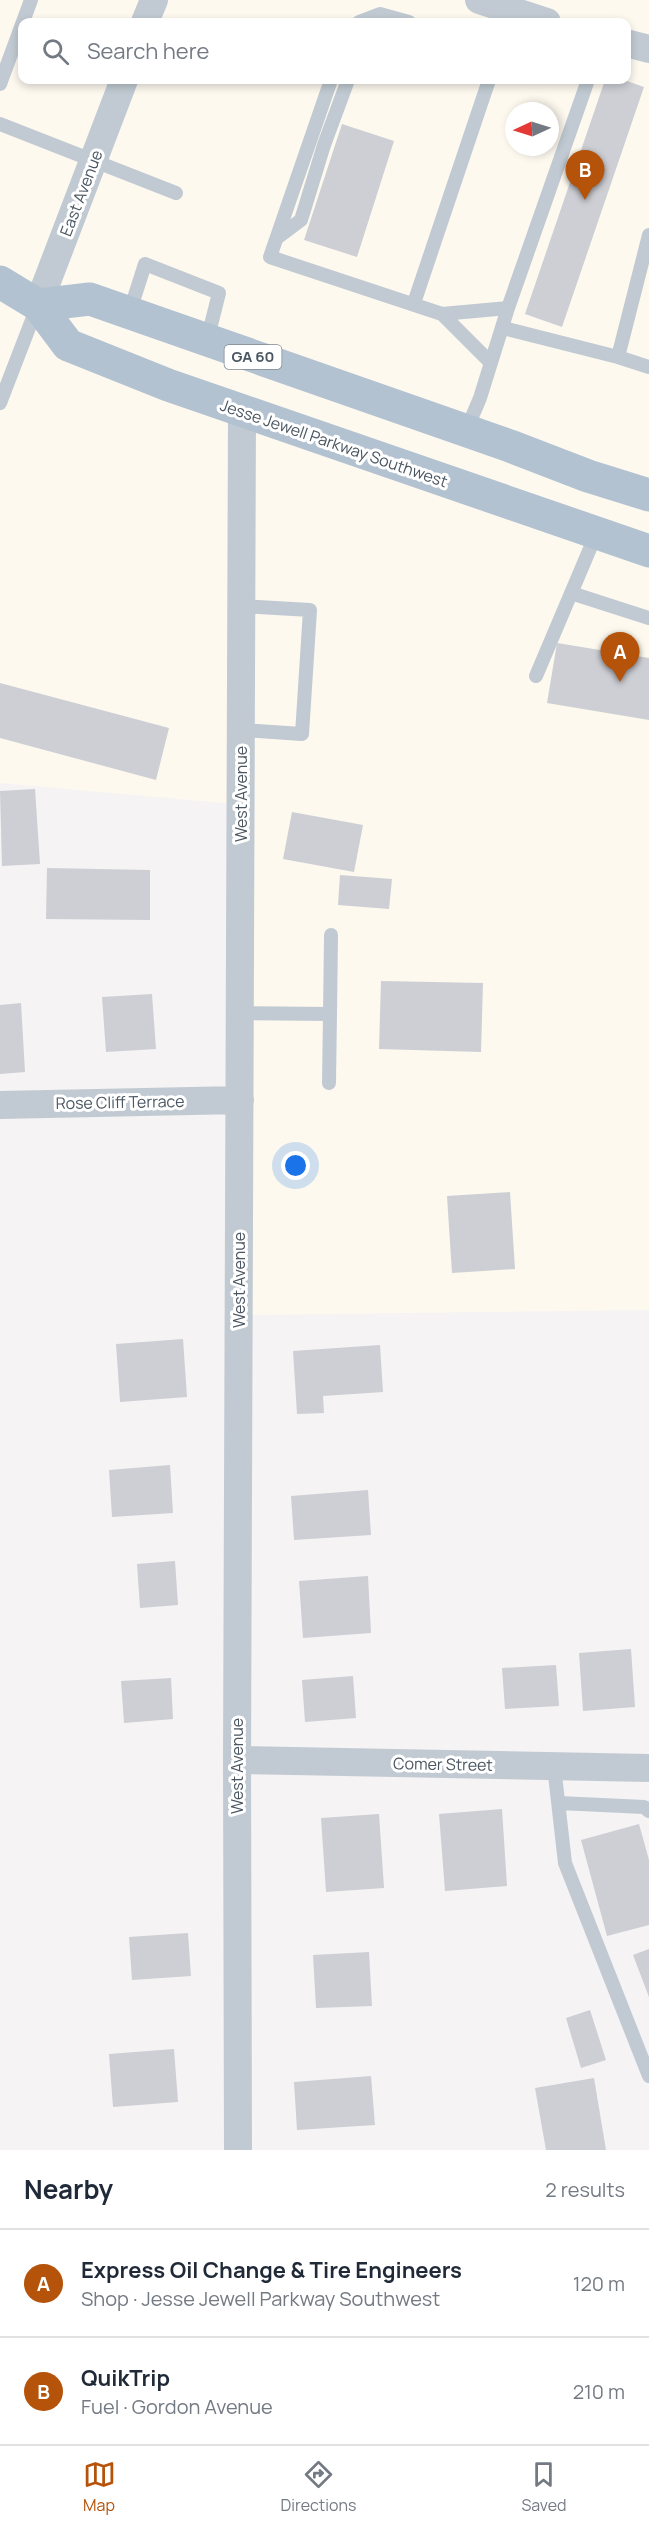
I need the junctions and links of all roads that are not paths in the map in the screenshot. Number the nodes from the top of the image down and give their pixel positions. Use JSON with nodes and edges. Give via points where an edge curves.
{"nodes":[{"id":1,"x":31,"y":0,"type":"edge"},
{"id":2,"x":154,"y":0,"type":"edge"},
{"id":3,"x":479,"y":0,"type":"edge"},
{"id":4,"x":510,"y":17,"type":"edge"},
{"id":5,"x":24,"y":18,"type":"edge"},
{"id":6,"x":147,"y":18,"type":"edge"},
{"id":7,"x":370,"y":18,"type":"edge"},
{"id":8,"x":394,"y":18,"type":"edge"},
{"id":9,"x":18,"y":35,"type":"edge"},
{"id":10,"x":631,"y":44,"type":"edge"},
{"id":11,"x":649,"y":49,"type":"edge"},
{"id":12,"x":0,"y":84,"type":"edge"},
{"id":13,"x":123,"y":84,"type":"edge"},
{"id":14,"x":330,"y":84,"type":"edge"},
{"id":15,"x":347,"y":84,"type":"edge"},
{"id":16,"x":488,"y":84,"type":"edge"},
{"id":17,"x":587,"y":84,"type":"edge"},
{"id":18,"x":0,"y":124,"type":"edge"},
{"id":19,"x":94,"y":162,"type":"junction"},
{"id":20,"x":176,"y":193,"type":"dead end"},
{"id":21,"x":649,"y":235,"type":"edge"},
{"id":22,"x":276,"y":239,"type":"junction"},
{"id":23,"x":0,"y":282,"type":"edge"},
{"id":24,"x":414,"y":303,"type":"junction"},
{"id":25,"x":38,"y":305,"type":"junction"},
{"id":26,"x":508,"y":308,"type":"junction"},
{"id":27,"x":129,"y":314,"type":"junction"},
{"id":28,"x":442,"y":314,"type":"junction"},
{"id":29,"x":503,"y":328,"type":"junction"},
{"id":30,"x":207,"y":341,"type":"junction"},
{"id":31,"x":618,"y":357,"type":"junction"},
{"id":32,"x":490,"y":362,"type":"junction"},
{"id":33,"x":649,"y":367,"type":"edge"},
{"id":34,"x":1,"y":400,"type":"edge"},
{"id":35,"x":242,"y":411,"type":"junction"},
{"id":36,"x":466,"y":431,"type":"junction"},
{"id":37,"x":649,"y":495,"type":"edge"},
{"id":38,"x":607,"y":536,"type":"junction"},
{"id":39,"x":649,"y":551,"type":"edge"},
{"id":40,"x":649,"y":567,"type":"edge"},
{"id":41,"x":571,"y":593,"type":"junction"},
{"id":42,"x":241,"y":606,"type":"junction"},
{"id":43,"x":649,"y":618,"type":"edge"},
{"id":44,"x":536,"y":676,"type":"dead end"},
{"id":45,"x":241,"y":730,"type":"junction"},
{"id":46,"x":331,"y":935,"type":"dead end"},
{"id":47,"x":239,"y":1013,"type":"junction"},
{"id":48,"x":330,"y":1014,"type":"junction"},
{"id":49,"x":329,"y":1083,"type":"dead end"},
{"id":50,"x":240,"y":1100,"type":"junction"},
{"id":51,"x":0,"y":1105,"type":"edge"},
{"id":52,"x":237,"y":1760,"type":"junction"},
{"id":53,"x":554,"y":1766,"type":"junction"},
{"id":54,"x":649,"y":1768,"type":"edge"},
{"id":55,"x":559,"y":1803,"type":"junction"},
{"id":56,"x":649,"y":1811,"type":"edge"},
{"id":57,"x":649,"y":2076,"type":"edge"},
{"id":58,"x":238,"y":2150,"type":"edge"}],
"edges":[{"from":1,"to":5,"type":"lane"},
{"from":2,"to":6,"type":"street"},
{"from":3,"to":4,"type":"street"},
{"from":7,"to":8,"type":"lane","via":[[380,14]]},
{"from":9,"to":12,"type":"lane"},
{"from":10,"to":11,"type":"street"},
{"from":13,"to":19,"type":"street","name":"East Avenue"},
{"from":14,"to":22,"type":"lane"},
{"from":15,"to":22,"type":"lane","via":[[301,220]]},
{"from":16,"to":24,"type":"lane"},
{"from":17,"to":26,"type":"lane"},
{"from":18,"to":19,"type":"lane"},
{"from":19,"to":20,"type":"lane"},
{"from":19,"to":25,"type":"street","name":"East Avenue"},
{"from":21,"to":31,"type":"lane"},
{"from":22,"to":24,"type":"lane","via":[[270,258]]},
{"from":23,"to":25,"type":"main road","name":"Jesse Jewell Parkway Southwest"},
{"from":24,"to":28,"type":"lane"},
{"from":25,"to":27,"type":"main road","number":"GA 60","via":[[90,299]]},
{"from":25,"to":34,"type":"lane"},
{"from":25,"to":35,"type":"main road","name":"Jesse Jewell Parkway Southwest","via":[[68,345]]},
{"from":26,"to":28,"type":"lane"},
{"from":26,"to":29,"type":"lane"},
{"from":27,"to":30,"type":"main road","number":"GA 60"},
{"from":27,"to":30,"type":"lane","via":[[145,264],[219,293]]},
{"from":28,"to":32,"type":"lane"},
{"from":29,"to":31,"type":"lane"},
{"from":29,"to":32,"type":"lane"},
{"from":30,"to":36,"type":"main road","number":"GA 60"},
{"from":31,"to":33,"type":"lane"},
{"from":32,"to":36,"type":"lane"},
{"from":35,"to":38,"type":"main road","name":"Jesse Jewell Parkway Southwest"},
{"from":35,"to":42,"type":"street","name":"West Avenue"},
{"from":36,"to":37,"type":"main road","number":"GA 60"},
{"from":38,"to":39,"type":"main road","name":"Jesse Jewell Parkway Southwest"},
{"from":38,"to":40,"type":"main road"},
{"from":38,"to":41,"type":"lane"},
{"from":41,"to":43,"type":"lane"},
{"from":41,"to":44,"type":"lane"},
{"from":42,"to":45,"type":"street","name":"West Avenue"},
{"from":42,"to":45,"type":"lane","via":[[310,610],[302,734]]},
{"from":45,"to":47,"type":"street","name":"West Avenue"},
{"from":46,"to":48,"type":"lane"},
{"from":47,"to":48,"type":"lane"},
{"from":47,"to":50,"type":"street","name":"West Avenue"},
{"from":48,"to":49,"type":"lane"},
{"from":50,"to":51,"type":"street","name":"Rose Cliff Terrace"},
{"from":50,"to":52,"type":"street","name":"West Avenue"},
{"from":52,"to":53,"type":"street","name":"Comer Street"},
{"from":52,"to":58,"type":"street","name":"West Avenue"},
{"from":53,"to":54,"type":"street","name":"Comer Street"},
{"from":53,"to":55,"type":"lane"},
{"from":55,"to":56,"type":"lane","via":[[644,1807]]},
{"from":55,"to":57,"type":"lane","via":[[565,1863]]}]}
